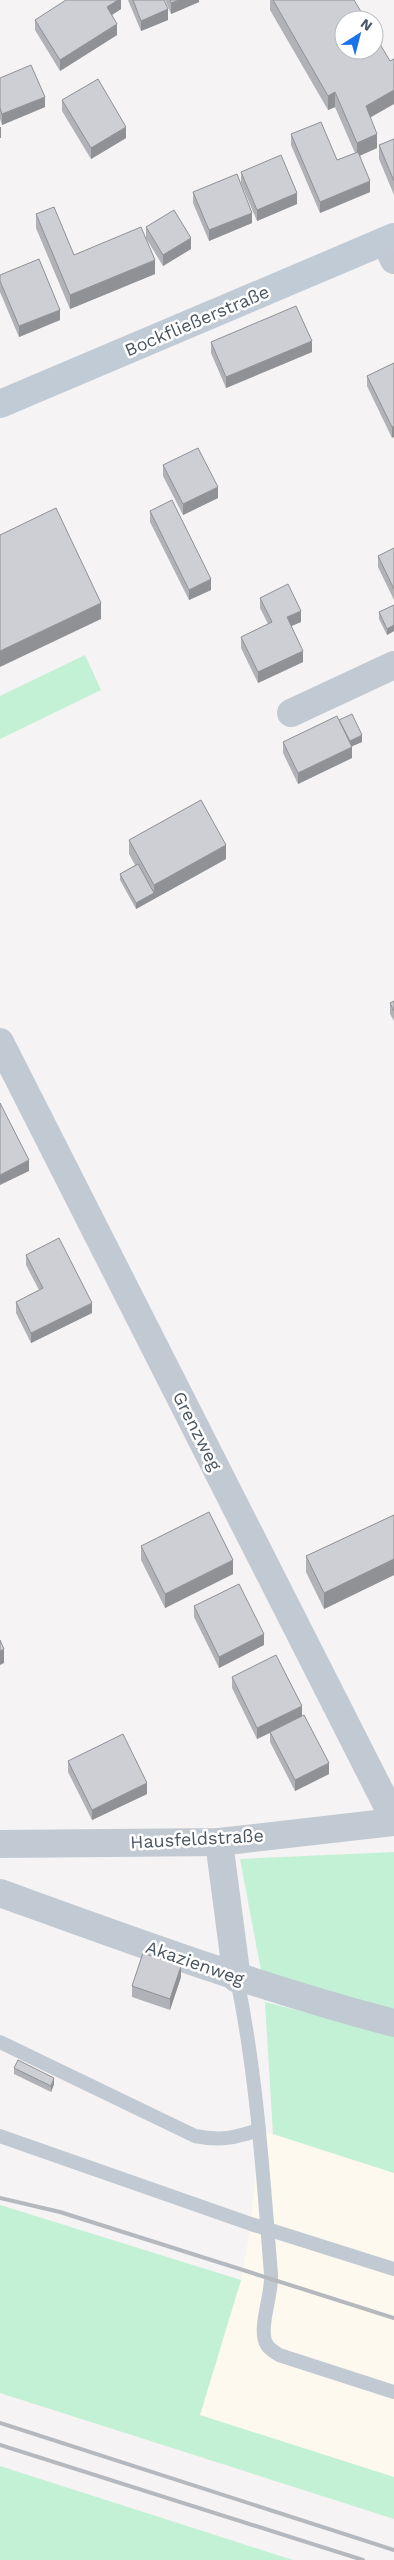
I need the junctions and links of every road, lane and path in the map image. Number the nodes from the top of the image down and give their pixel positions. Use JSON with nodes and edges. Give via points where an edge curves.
{"nodes":[{"id":1,"x":391,"y":246,"type":"edge"},
{"id":2,"x":0,"y":404,"type":"edge"},
{"id":3,"x":394,"y":665,"type":"edge"},
{"id":4,"x":291,"y":713,"type":"dead end"},
{"id":5,"x":0,"y":1042,"type":"edge"},
{"id":6,"x":394,"y":1821,"type":"edge"},
{"id":7,"x":219,"y":1842,"type":"junction"},
{"id":8,"x":0,"y":1844,"type":"edge"},
{"id":9,"x":0,"y":1894,"type":"edge"},
{"id":10,"x":238,"y":1979,"type":"junction"},
{"id":11,"x":394,"y":2023,"type":"edge"},
{"id":12,"x":0,"y":2042,"type":"edge"},
{"id":13,"x":259,"y":2130,"type":"junction"},
{"id":14,"x":0,"y":2136,"type":"edge"},
{"id":15,"x":268,"y":2229,"type":"junction"},
{"id":16,"x":394,"y":2269,"type":"edge"},
{"id":17,"x":394,"y":2392,"type":"edge"}],
"edges":[{"from":1,"to":2,"type":"main road","name":"Bockfließerstraße"},
{"from":3,"to":4,"type":"street"},
{"from":5,"to":6,"type":"street","name":"Grenzweg"},
{"from":6,"to":7,"type":"street","name":"Hausfeldstraße"},
{"from":7,"to":8,"type":"street","name":"Hausfeldstraße"},
{"from":7,"to":10,"type":"street"},
{"from":9,"to":10,"type":"street","name":"Akazienweg"},
{"from":10,"to":11,"type":"street","name":"Akazienweg"},
{"from":10,"to":13,"type":"lane","via":[[248,2032]]},
{"from":12,"to":13,"type":"lane","via":[[195,2136],[231,2139]]},
{"from":13,"to":15,"type":"lane"},
{"from":14,"to":15,"type":"lane"},
{"from":15,"to":16,"type":"lane"},
{"from":15,"to":17,"type":"lane","via":[[272,2279],[263,2335],[267,2346],[278,2355]]}]}
